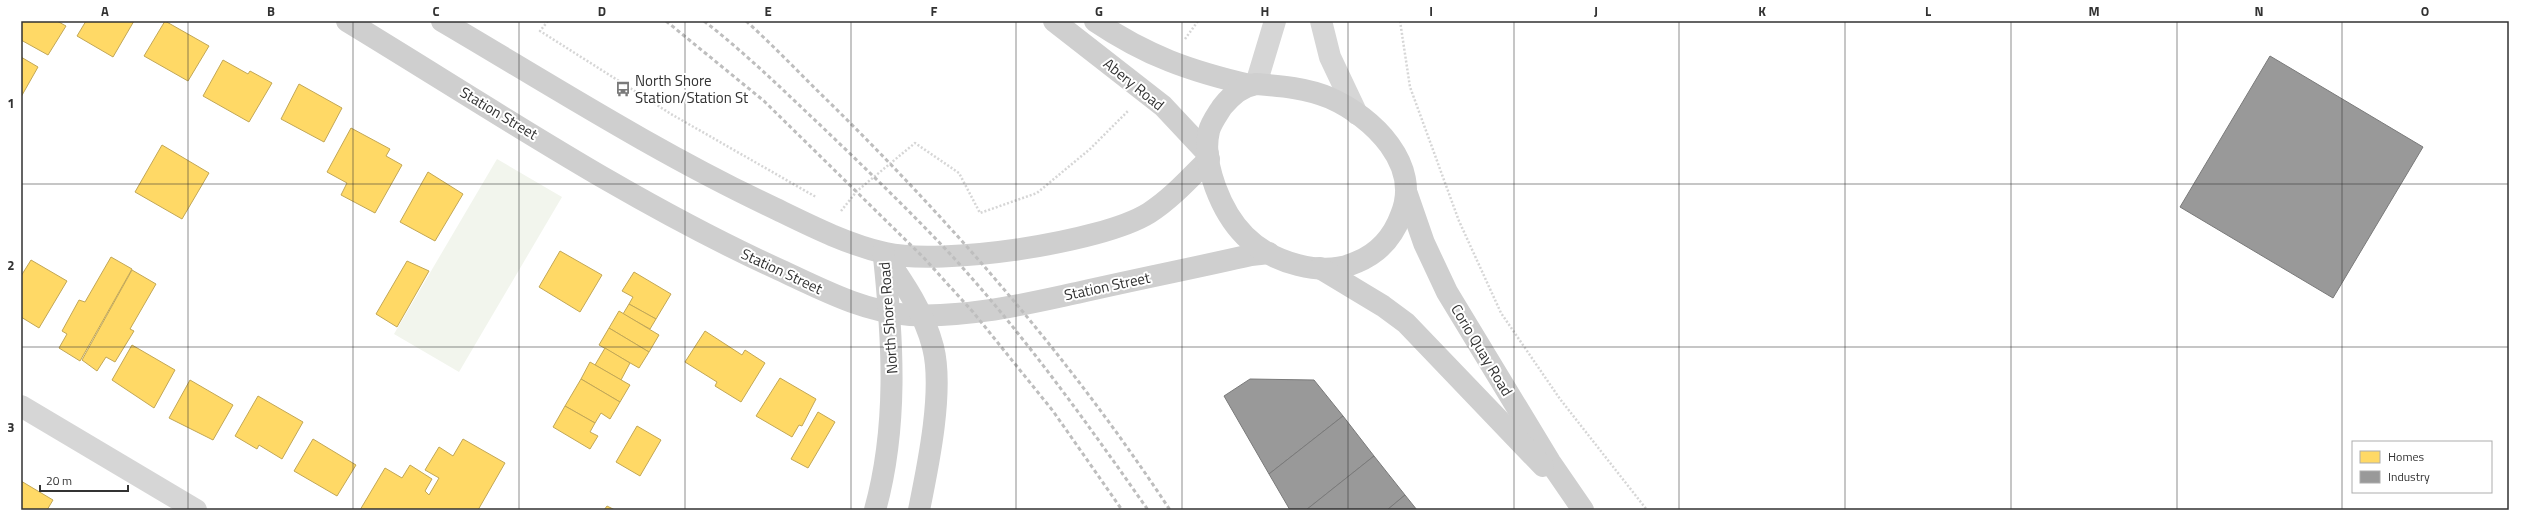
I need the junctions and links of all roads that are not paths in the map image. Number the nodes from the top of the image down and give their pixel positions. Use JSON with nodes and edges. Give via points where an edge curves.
{"nodes":[{"id":1,"x":347,"y":21,"type":"edge"},
{"id":2,"x":442,"y":21,"type":"edge"},
{"id":3,"x":1054,"y":21,"type":"edge"},
{"id":4,"x":1095,"y":21,"type":"edge"},
{"id":5,"x":1275,"y":21,"type":"edge"},
{"id":6,"x":1321,"y":21,"type":"edge"},
{"id":7,"x":1253,"y":84,"type":"junction"},
{"id":8,"x":1357,"y":114,"type":"junction"},
{"id":9,"x":1208,"y":156,"type":"junction"},
{"id":10,"x":1407,"y":194,"type":"junction"},
{"id":11,"x":883,"y":253,"type":"junction"},
{"id":12,"x":1269,"y":253,"type":"junction"},
{"id":13,"x":1320,"y":268,"type":"junction"},
{"id":14,"x":890,"y":313,"type":"junction"},
{"id":15,"x":922,"y":315,"type":"junction"},
{"id":16,"x":21,"y":406,"type":"edge"},
{"id":17,"x":1579,"y":504,"type":"edge"},
{"id":18,"x":196,"y":510,"type":"edge"},
{"id":19,"x":875,"y":510,"type":"edge"},
{"id":20,"x":919,"y":510,"type":"edge"}],
"edges":[{"from":1,"to":14,"type":"main road","name":"Station Street","via":[[642,200],[741,253],[842,298]]},
{"from":2,"to":11,"type":"main road","via":[[716,181],[832,235]]},
{"from":3,"to":9,"type":"main road","name":"Abery Road","via":[[1163,106]]},
{"from":4,"to":7,"type":"main road","name":"Abery Road","via":[[1168,62],[1203,74]]},
{"from":5,"to":7,"type":"street"},
{"from":6,"to":8,"type":"street","via":[[1330,57]]},
{"from":7,"to":8,"type":"main road","name":"Abery Road","via":[[1316,93]]},
{"from":7,"to":9,"type":"main road","via":[[1232,97],[1216,118],[1209,130]]},
{"from":8,"to":10,"type":"main road","name":"Corio Quay Road","via":[[1377,131],[1395,153],[1405,178]]},
{"from":9,"to":11,"type":"main road","via":[[1181,188],[1148,214],[1111,230],[1044,245],[952,256],[924,258]]},
{"from":9,"to":12,"type":"main road","via":[[1218,194],[1235,225],[1254,244]]},
{"from":10,"to":13,"type":"main road","via":[[1396,228],[1375,252],[1348,266]]},
{"from":10,"to":17,"type":"main road","name":"Corio Quay Road","via":[[1424,243],[1447,292]]},
{"from":11,"to":14,"type":"main road","name":"North Shore Road"},
{"from":11,"to":15,"type":"main road","name":"North Shore Road"},
{"from":12,"to":13,"type":"main road","via":[[1296,264]]},
{"from":12,"to":15,"type":"main road","name":"Station Street","via":[[998,310]]},
{"from":13,"to":17,"type":"main road","name":"Corio Quay Road","via":[[1406,323]]},
{"from":14,"to":15,"type":"main road","name":"Station Street"},
{"from":14,"to":19,"type":"main road","name":"North Shore Road","via":[[892,402],[888,448]]},
{"from":15,"to":20,"type":"main road","name":"North Shore Road","via":[[933,348],[936,370],[927,468]]},
{"from":16,"to":18,"type":"street"}]}
